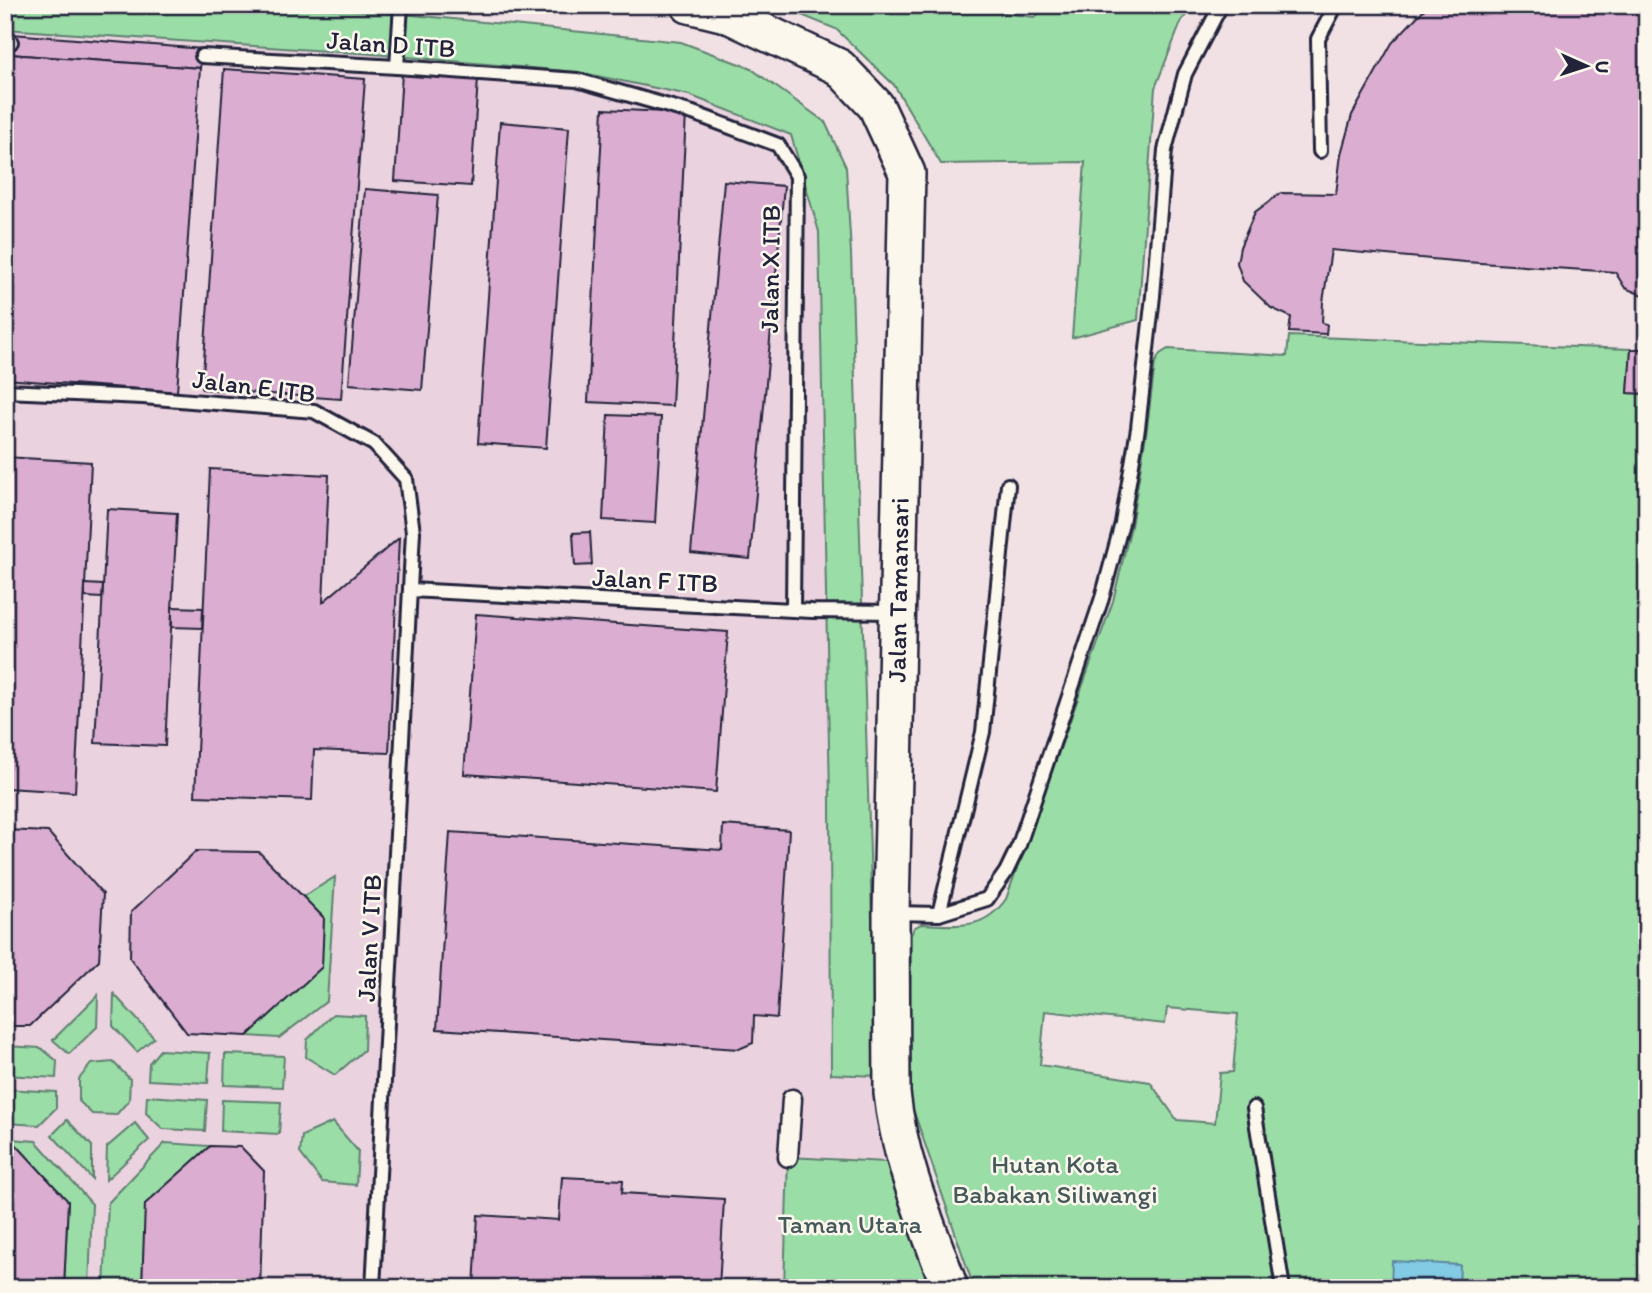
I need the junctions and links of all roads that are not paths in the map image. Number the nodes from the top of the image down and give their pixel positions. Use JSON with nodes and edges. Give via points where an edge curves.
{"nodes":[{"id":1,"x":401,"y":5,"type":"edge"},
{"id":2,"x":689,"y":5,"type":"edge"},
{"id":3,"x":1221,"y":5,"type":"edge"},
{"id":4,"x":1336,"y":5,"type":"edge"},
{"id":5,"x":202,"y":56,"type":"dead end"},
{"id":6,"x":397,"y":66,"type":"junction"},
{"id":7,"x":577,"y":80,"type":"joint"},
{"id":8,"x":1320,"y":151,"type":"dead end"},
{"id":9,"x":5,"y":391,"type":"edge"},
{"id":10,"x":1008,"y":485,"type":"dead end"},
{"id":11,"x":410,"y":590,"type":"junction"},
{"id":12,"x":793,"y":610,"type":"junction"},
{"id":13,"x":898,"y":612,"type":"junction"},
{"id":14,"x":891,"y":914,"type":"junction"},
{"id":15,"x":939,"y":914,"type":"junction"},
{"id":16,"x":792,"y":1099,"type":"dead end"},
{"id":17,"x":1254,"y":1108,"type":"dead end"},
{"id":18,"x":788,"y":1157,"type":"dead end"},
{"id":19,"x":373,"y":1288,"type":"edge"},
{"id":20,"x":950,"y":1288,"type":"edge"},
{"id":21,"x":1283,"y":1288,"type":"edge"}],
"edges":[{"from":1,"to":6,"type":"lane"},
{"from":2,"to":13,"type":"main road","name":"Jalan Tamansari","via":[[726,14],[839,67],[876,106],[907,173]]},
{"from":3,"to":15,"type":"lane","via":[[1185,74],[1165,150],[1138,428],[1122,523],[1102,598],[1006,873],[988,899]]},
{"from":4,"to":8,"type":"lane","via":[[1318,39]]},
{"from":5,"to":6,"type":"lane","name":"Jalan D ITB"},
{"from":6,"to":7,"type":"lane","name":"Jalan D ITB"},
{"from":7,"to":12,"type":"lane","name":"Jalan X ITB","via":[[693,113],[778,145],[797,176]]},
{"from":9,"to":11,"type":"lane","name":"Jalan E ITB","via":[[314,411],[374,444],[406,479],[413,532]]},
{"from":10,"to":15,"type":"lane","via":[[983,732]]},
{"from":11,"to":12,"type":"lane","name":"Jalan F ITB"},
{"from":11,"to":19,"type":"lane","name":"Jalan V ITB"},
{"from":12,"to":13,"type":"lane","name":"Jalan F ITB"},
{"from":13,"to":14,"type":"main road","name":"Jalan Tamansari"},
{"from":14,"to":15,"type":"lane"},
{"from":14,"to":20,"type":"main road","name":"Jalan Tamansari","via":[[894,1115]]},
{"from":16,"to":18,"type":"street"},
{"from":17,"to":21,"type":"lane"}]}
